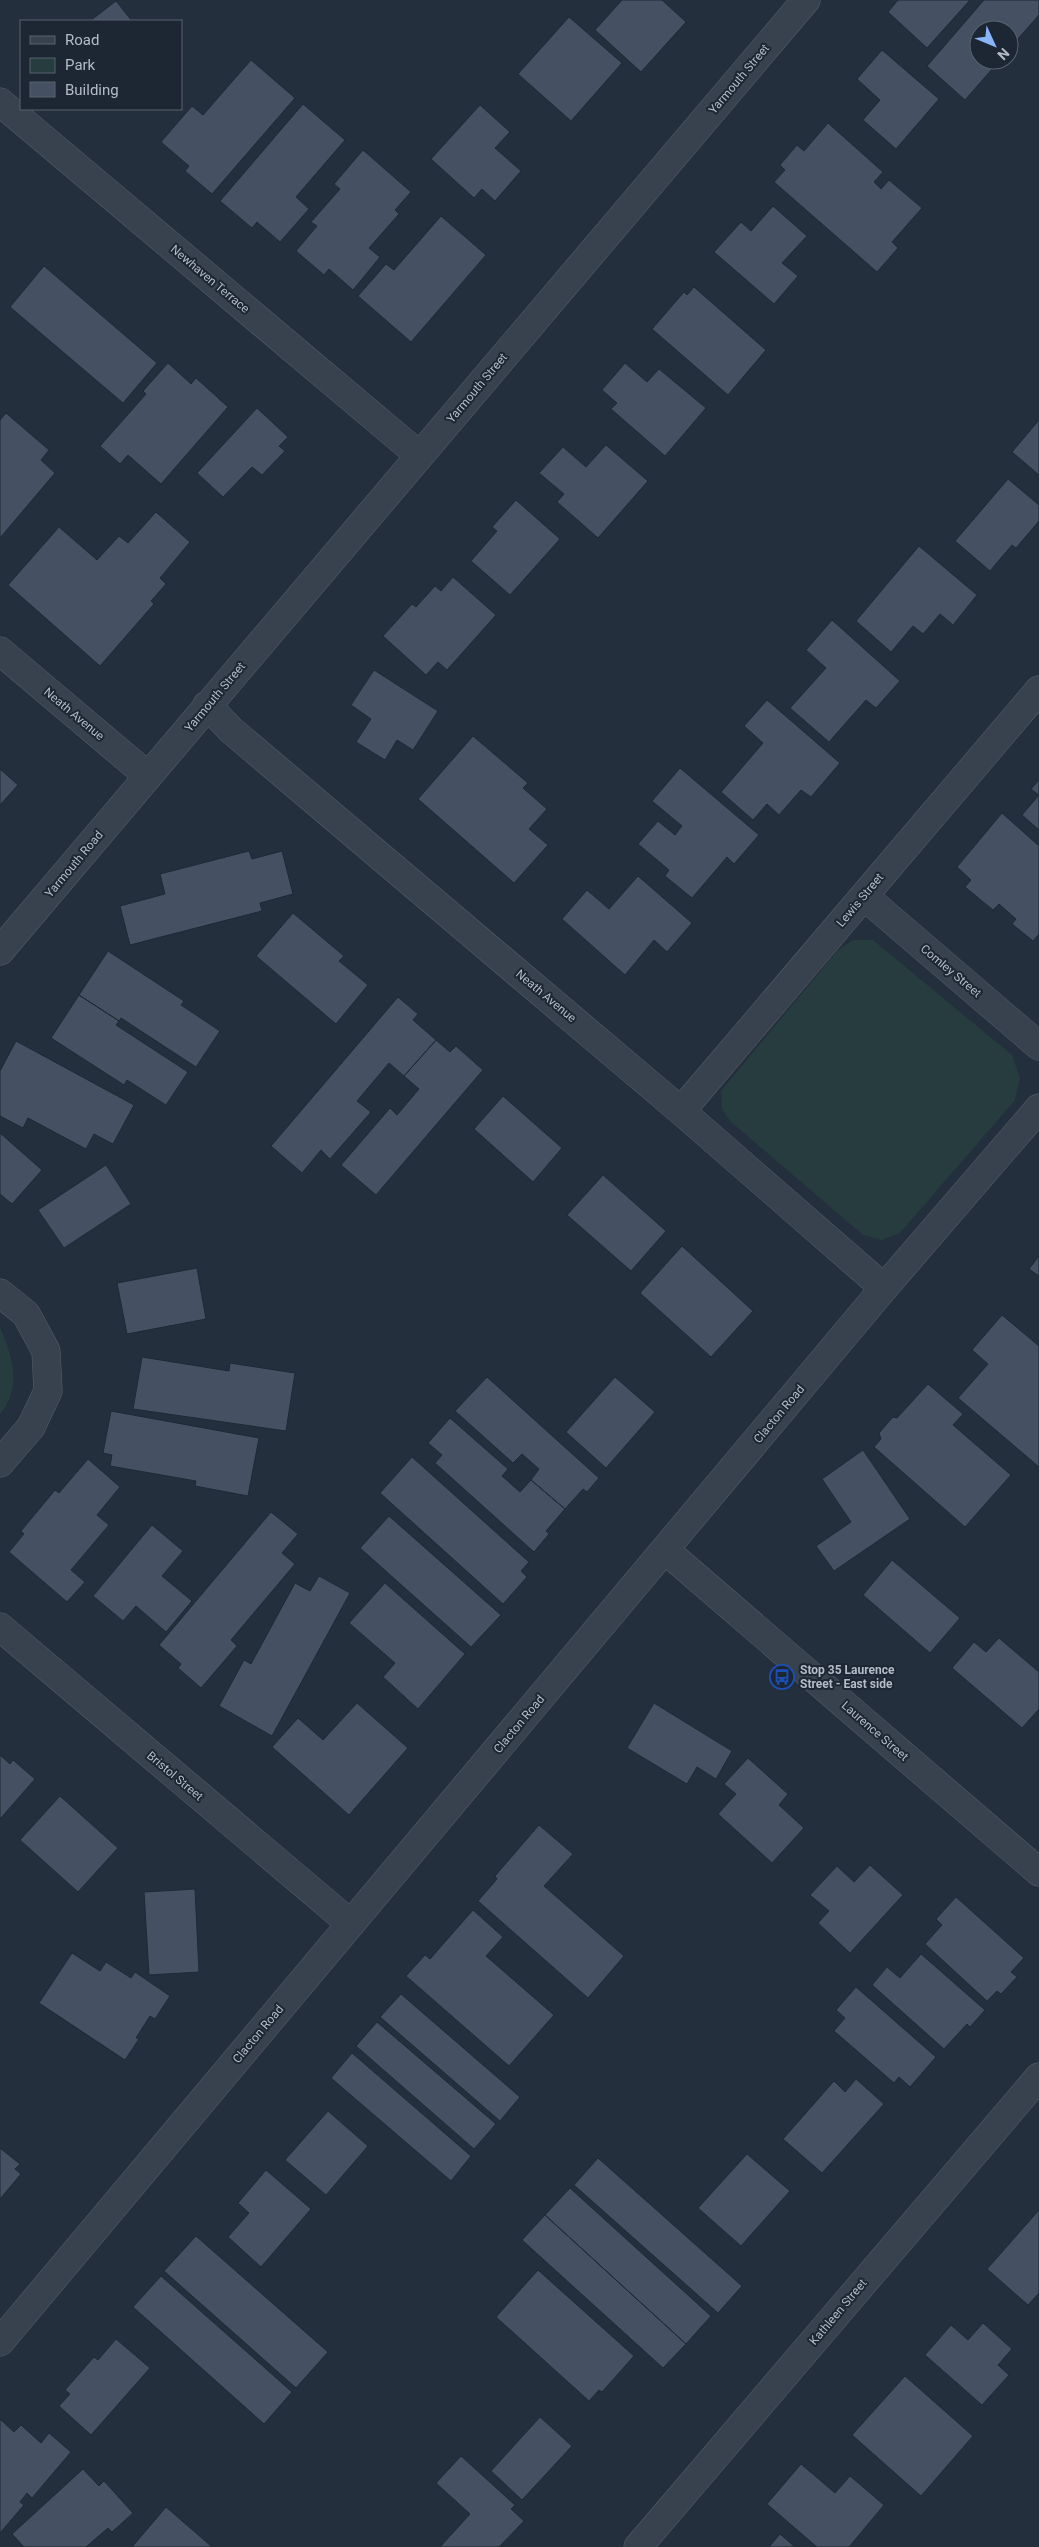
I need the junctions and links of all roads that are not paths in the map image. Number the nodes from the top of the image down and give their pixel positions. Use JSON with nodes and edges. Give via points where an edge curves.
{"nodes":[{"id":1,"x":806,"y":0,"type":"edge"},
{"id":2,"x":0,"y":102,"type":"edge"},
{"id":3,"x":419,"y":455,"type":"junction"},
{"id":4,"x":0,"y":651,"type":"edge"},
{"id":5,"x":1039,"y":690,"type":"edge"},
{"id":6,"x":207,"y":705,"type":"junction"},
{"id":7,"x":148,"y":776,"type":"junction"},
{"id":8,"x":864,"y":896,"type":"junction"},
{"id":9,"x":0,"y":951,"type":"edge"},
{"id":10,"x":1039,"y":1046,"type":"edge"},
{"id":11,"x":1039,"y":1108,"type":"edge"},
{"id":12,"x":682,"y":1111,"type":"junction"},
{"id":13,"x":884,"y":1288,"type":"junction"},
{"id":14,"x":0,"y":1293,"type":"edge"},
{"id":15,"x":0,"y":1463,"type":"edge"},
{"id":16,"x":665,"y":1550,"type":"junction"},
{"id":17,"x":0,"y":1628,"type":"edge"},
{"id":18,"x":1039,"y":1872,"type":"edge"},
{"id":19,"x":351,"y":1924,"type":"junction"},
{"id":20,"x":1039,"y":2077,"type":"edge"},
{"id":21,"x":0,"y":2342,"type":"edge"},
{"id":22,"x":638,"y":2547,"type":"edge"}],
"edges":[{"from":1,"to":3,"type":"street","name":"Yarmouth Street"},
{"from":2,"to":3,"type":"street","name":"Newhaven Terrace"},
{"from":3,"to":6,"type":"street","name":"Yarmouth Street"},
{"from":4,"to":7,"type":"street","name":"Neath Avenue"},
{"from":5,"to":8,"type":"street","name":"Lewis Street"},
{"from":6,"to":7,"type":"street","name":"Yarmouth Street"},
{"from":6,"to":12,"type":"street","name":"Neath Avenue","via":[[231,730]]},
{"from":7,"to":9,"type":"street","name":"Yarmouth Road"},
{"from":8,"to":10,"type":"street","name":"Comley Street"},
{"from":8,"to":12,"type":"street","name":"Lewis Street"},
{"from":11,"to":13,"type":"street","name":"Clacton Road"},
{"from":12,"to":13,"type":"street","name":"Neath Avenue"},
{"from":13,"to":16,"type":"street","name":"Clacton Road"},
{"from":14,"to":15,"type":"street","via":[[26,1314],[46,1351],[48,1392],[31,1427]]},
{"from":16,"to":18,"type":"street","name":"Laurence Street"},
{"from":16,"to":19,"type":"street","name":"Clacton Road"},
{"from":17,"to":19,"type":"street","name":"Bristol Street"},
{"from":19,"to":21,"type":"street","name":"Clacton Road"},
{"from":20,"to":22,"type":"street","name":"Kathleen Street"}]}
